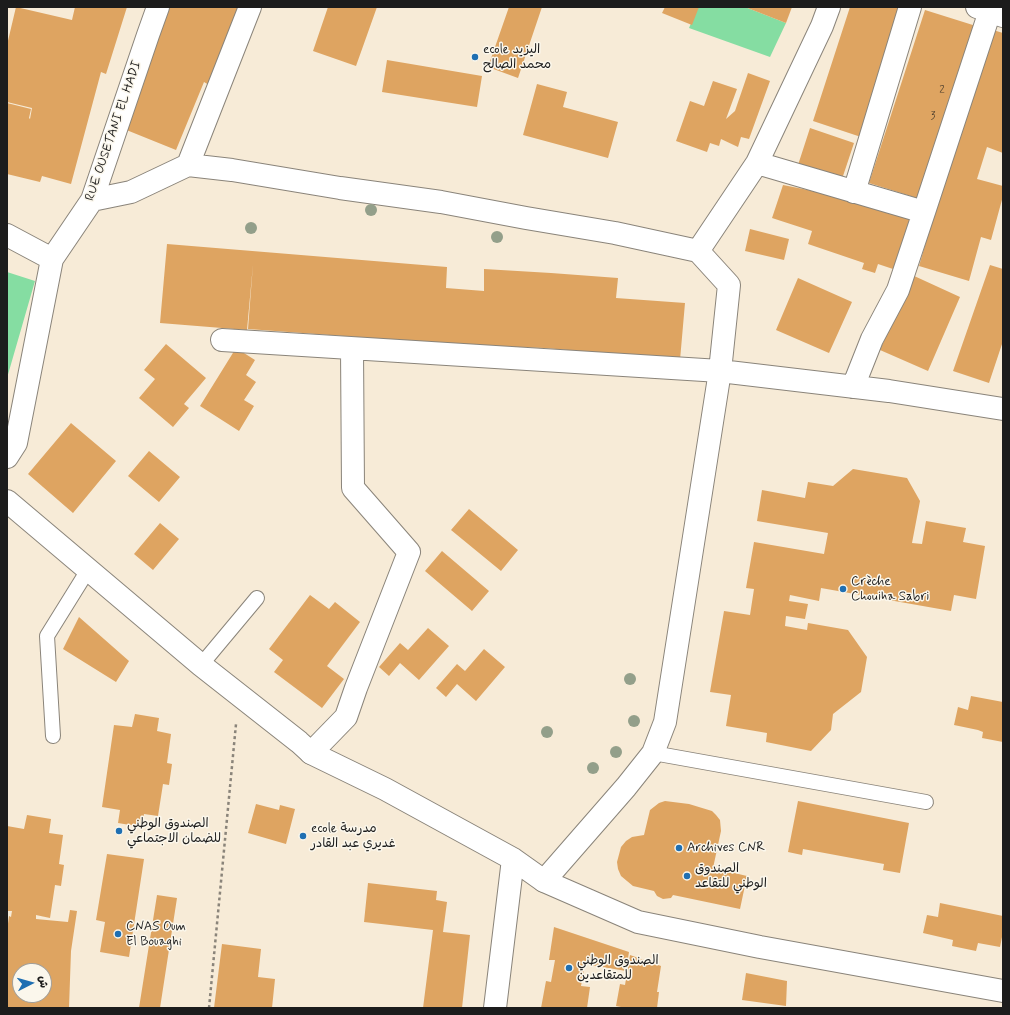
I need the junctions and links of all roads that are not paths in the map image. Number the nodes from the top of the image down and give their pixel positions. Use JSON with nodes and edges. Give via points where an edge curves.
{"nodes":[{"id":1,"x":158,"y":7,"type":"edge"},
{"id":2,"x":250,"y":7,"type":"edge"},
{"id":3,"x":829,"y":7,"type":"edge"},
{"id":4,"x":910,"y":7,"type":"edge"},
{"id":5,"x":990,"y":11,"type":"edge"},
{"id":6,"x":757,"y":163,"type":"junction"},
{"id":7,"x":188,"y":165,"type":"junction"},
{"id":8,"x":854,"y":192,"type":"junction"},
{"id":9,"x":92,"y":200,"type":"junction"},
{"id":10,"x":924,"y":212,"type":"junction"},
{"id":11,"x":7,"y":235,"type":"edge"},
{"id":12,"x":698,"y":251,"type":"junction"},
{"id":13,"x":52,"y":259,"type":"junction"},
{"id":14,"x":222,"y":340,"type":"dead end"},
{"id":15,"x":352,"y":349,"type":"junction"},
{"id":16,"x":720,"y":371,"type":"junction"},
{"id":17,"x":853,"y":387,"type":"junction"},
{"id":18,"x":1003,"y":409,"type":"edge"},
{"id":19,"x":7,"y":457,"type":"edge"},
{"id":20,"x":7,"y":501,"type":"edge"},
{"id":21,"x":88,"y":570,"type":"junction"},
{"id":22,"x":257,"y":598,"type":"dead end"},
{"id":23,"x":202,"y":664,"type":"junction"},
{"id":24,"x":53,"y":736,"type":"dead end"},
{"id":25,"x":311,"y":753,"type":"junction"},
{"id":26,"x":653,"y":753,"type":"junction"},
{"id":27,"x":926,"y":802,"type":"dead end"},
{"id":28,"x":512,"y":859,"type":"junction"},
{"id":29,"x":544,"y":881,"type":"junction"},
{"id":30,"x":1003,"y":991,"type":"edge"},
{"id":31,"x":495,"y":1008,"type":"edge"}],
"edges":[{"from":1,"to":9,"type":"street","name":"RUE OUSETANI EL HADI"},
{"from":2,"to":7,"type":"street"},
{"from":3,"to":6,"type":"street"},
{"from":4,"to":8,"type":"street"},
{"from":5,"to":10,"type":"street"},
{"from":6,"to":8,"type":"street"},
{"from":6,"to":12,"type":"street"},
{"from":7,"to":9,"type":"street","via":[[131,192]]},
{"from":7,"to":12,"type":"street","via":[[441,202],[615,233]]},
{"from":8,"to":10,"type":"street"},
{"from":9,"to":13,"type":"street","name":"RUE OUSETANI EL HADI"},
{"from":10,"to":17,"type":"street","via":[[898,290],[872,339]]},
{"from":11,"to":13,"type":"street"},
{"from":12,"to":16,"type":"street","via":[[729,285]]},
{"from":13,"to":19,"type":"street","name":"RUE OUSETANI EL HADI","via":[[16,443]]},
{"from":14,"to":15,"type":"street"},
{"from":15,"to":16,"type":"street"},
{"from":15,"to":25,"type":"street","via":[[353,488],[409,552],[346,717]]},
{"from":16,"to":17,"type":"street"},
{"from":16,"to":26,"type":"street","via":[[665,722]]},
{"from":17,"to":18,"type":"street"},
{"from":20,"to":21,"type":"street"},
{"from":21,"to":23,"type":"street"},
{"from":21,"to":24,"type":"lane","via":[[47,636]]},
{"from":22,"to":23,"type":"lane"},
{"from":23,"to":25,"type":"street"},
{"from":25,"to":28,"type":"street","via":[[385,789]]},
{"from":26,"to":27,"type":"lane"},
{"from":26,"to":29,"type":"street"},
{"from":28,"to":29,"type":"street"},
{"from":28,"to":31,"type":"street"},
{"from":29,"to":30,"type":"street","via":[[638,922]]}]}
